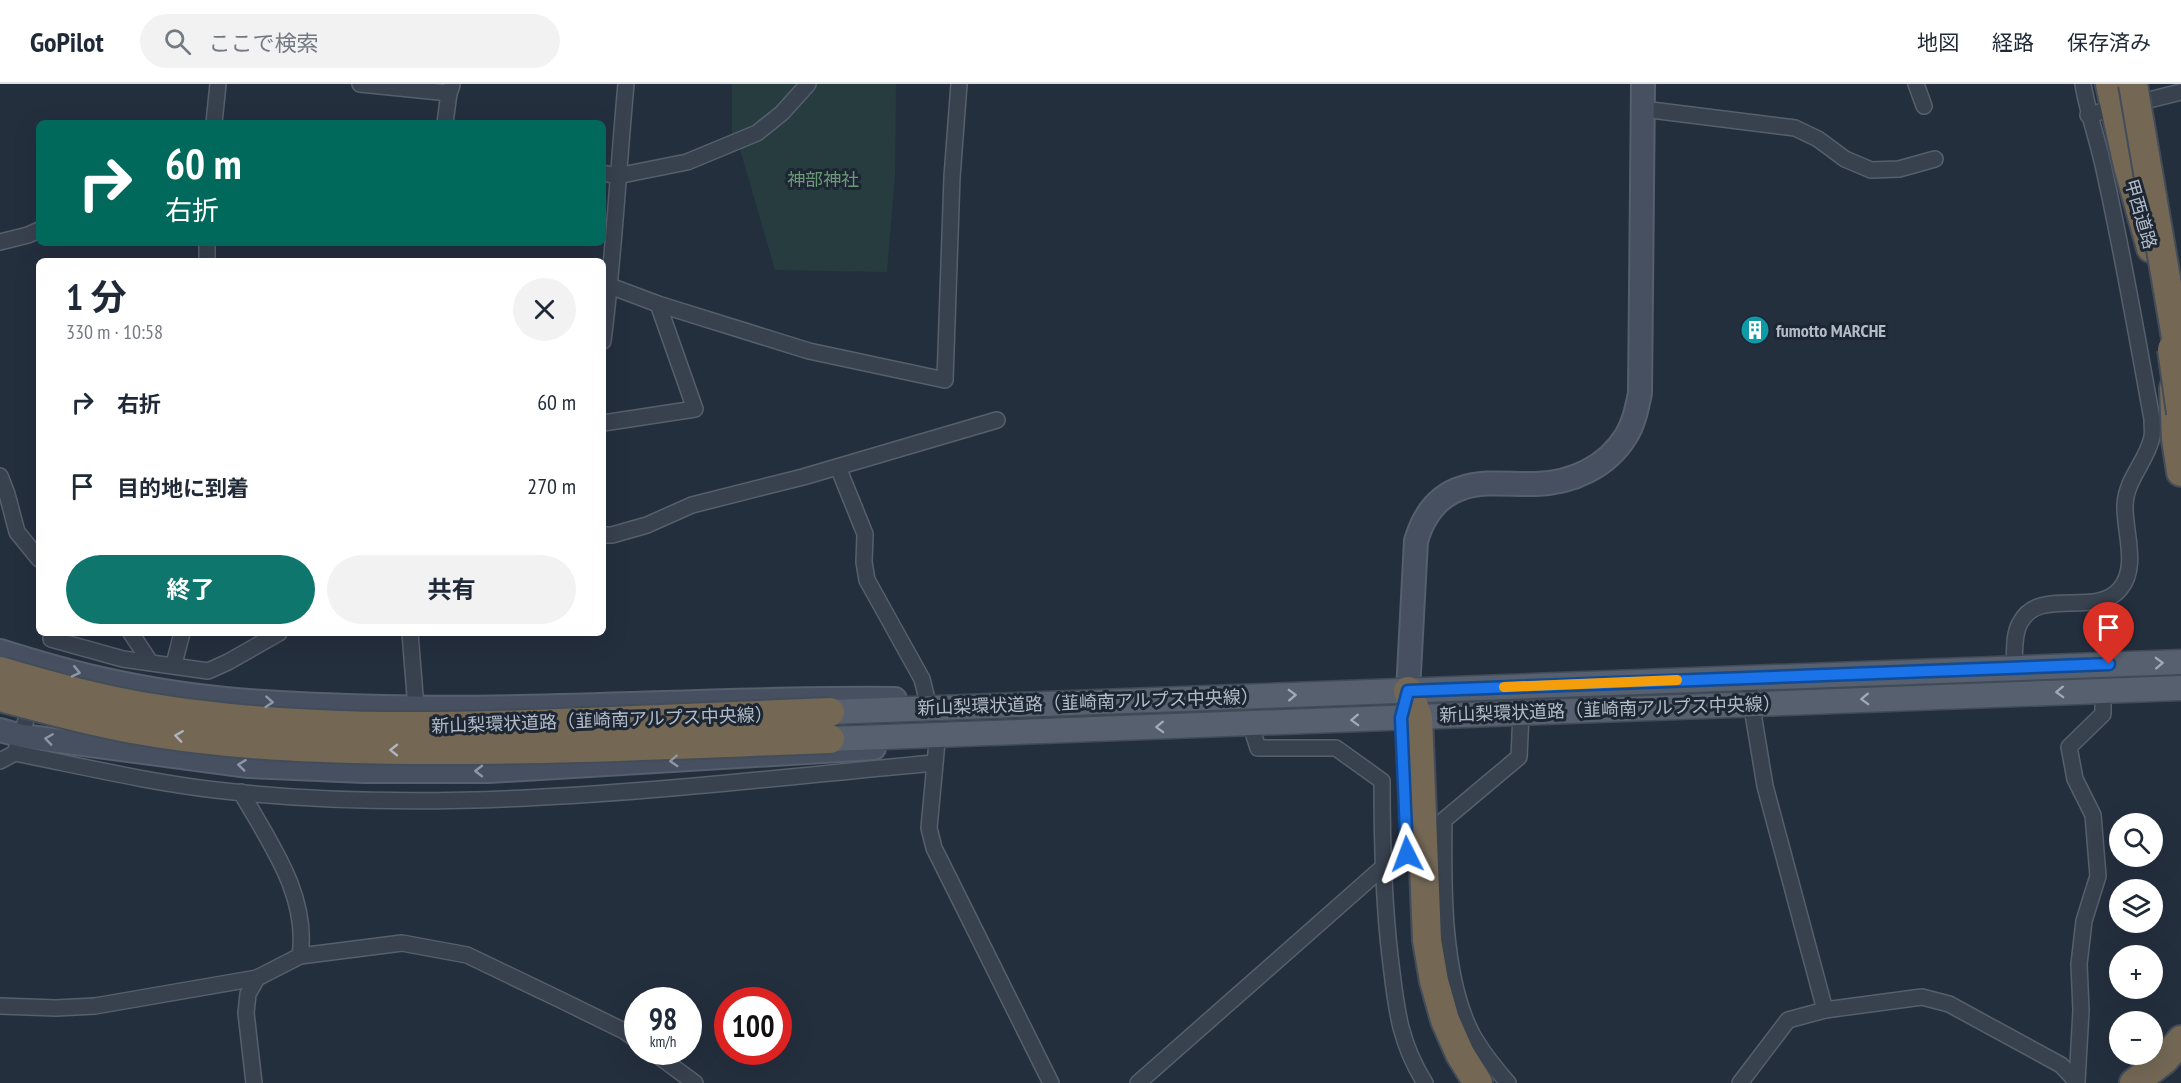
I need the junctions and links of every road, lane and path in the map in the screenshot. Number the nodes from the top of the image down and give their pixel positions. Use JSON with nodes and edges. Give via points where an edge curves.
{"nodes":[{"id":1,"x":218,"y":84,"type":"edge"},
{"id":2,"x":360,"y":84,"type":"edge"},
{"id":3,"x":626,"y":84,"type":"edge"},
{"id":4,"x":808,"y":84,"type":"edge"},
{"id":5,"x":959,"y":84,"type":"edge"},
{"id":6,"x":1643,"y":84,"type":"edge"},
{"id":7,"x":1916,"y":84,"type":"edge"},
{"id":8,"x":2083,"y":84,"type":"edge"},
{"id":9,"x":2133,"y":84,"type":"edge"},
{"id":10,"x":451,"y":88,"type":"edge"},
{"id":11,"x":2181,"y":92,"type":"edge"},
{"id":12,"x":2104,"y":102,"type":"edge"},
{"id":13,"x":1924,"y":106,"type":"dead end"},
{"id":14,"x":1643,"y":109,"type":"junction"},
{"id":15,"x":214,"y":120,"type":"edge"},
{"id":16,"x":446,"y":120,"type":"edge"},
{"id":17,"x":1935,"y":159,"type":"dead end"},
{"id":18,"x":610,"y":175,"type":"edge"},
{"id":19,"x":36,"y":231,"type":"edge"},
{"id":20,"x":0,"y":242,"type":"edge"},
{"id":21,"x":610,"y":286,"type":"junction"},
{"id":22,"x":658,"y":304,"type":"junction"},
{"id":23,"x":606,"y":317,"type":"edge"},
{"id":24,"x":2178,"y":353,"type":"edge"},
{"id":25,"x":2181,"y":413,"type":"edge"},
{"id":26,"x":997,"y":420,"type":"dead end"},
{"id":27,"x":606,"y":423,"type":"edge"},
{"id":28,"x":837,"y":467,"type":"junction"},
{"id":29,"x":2181,"y":472,"type":"edge"},
{"id":30,"x":0,"y":476,"type":"edge"},
{"id":31,"x":606,"y":535,"type":"edge"},
{"id":32,"x":36,"y":555,"type":"edge"},
{"id":33,"x":51,"y":636,"type":"edge"},
{"id":34,"x":133,"y":636,"type":"edge"},
{"id":35,"x":181,"y":636,"type":"edge"},
{"id":36,"x":274,"y":636,"type":"edge"},
{"id":37,"x":410,"y":636,"type":"edge"},
{"id":38,"x":0,"y":651,"type":"edge"},
{"id":39,"x":150,"y":662,"type":"junction"},
{"id":40,"x":2181,"y":662,"type":"edge"},
{"id":41,"x":43,"y":664,"type":"junction"},
{"id":42,"x":174,"y":664,"type":"junction"},
{"id":43,"x":2014,"y":668,"type":"junction"},
{"id":44,"x":0,"y":671,"type":"edge"},
{"id":45,"x":1747,"y":677,"type":"junction"},
{"id":46,"x":2181,"y":687,"type":"edge"},
{"id":47,"x":2103,"y":691,"type":"junction"},
{"id":48,"x":0,"y":697,"type":"edge"},
{"id":49,"x":927,"y":699,"type":"junction"},
{"id":50,"x":1171,"y":699,"type":"junction"},
{"id":51,"x":1752,"y":703,"type":"junction"},
{"id":52,"x":416,"y":708,"type":"junction"},
{"id":53,"x":1409,"y":709,"type":"junction"},
{"id":54,"x":1521,"y":713,"type":"junction"},
{"id":55,"x":1250,"y":723,"type":"junction"},
{"id":56,"x":830,"y":725,"type":"junction"},
{"id":57,"x":1109,"y":729,"type":"junction"},
{"id":58,"x":0,"y":730,"type":"edge"},
{"id":59,"x":18,"y":744,"type":"junction"},
{"id":60,"x":935,"y":752,"type":"junction"},
{"id":61,"x":0,"y":761,"type":"edge"},
{"id":62,"x":241,"y":792,"type":"junction"},
{"id":63,"x":1382,"y":868,"type":"junction"},
{"id":64,"x":300,"y":956,"type":"junction"},
{"id":65,"x":257,"y":978,"type":"junction"},
{"id":66,"x":0,"y":1006,"type":"edge"},
{"id":67,"x":1825,"y":1010,"type":"junction"},
{"id":68,"x":624,"y":1031,"type":"edge"},
{"id":69,"x":2181,"y":1040,"type":"edge"},
{"id":70,"x":670,"y":1065,"type":"edge"},
{"id":71,"x":2077,"y":1082,"type":"edge"},
{"id":72,"x":254,"y":1083,"type":"edge"},
{"id":73,"x":694,"y":1083,"type":"edge"},
{"id":74,"x":1051,"y":1083,"type":"edge"},
{"id":75,"x":1138,"y":1083,"type":"edge"},
{"id":76,"x":1425,"y":1083,"type":"edge"},
{"id":77,"x":1459,"y":1083,"type":"edge"},
{"id":78,"x":1478,"y":1083,"type":"edge"},
{"id":79,"x":1508,"y":1083,"type":"edge"},
{"id":80,"x":1740,"y":1083,"type":"edge"},
{"id":81,"x":2134,"y":1083,"type":"edge"}],
"edges":[{"from":1,"to":15,"type":"street"},
{"from":2,"to":10,"type":"street"},
{"from":3,"to":18,"type":"street"},
{"from":4,"to":18,"type":"street","via":[[758,133],[687,162]]},
{"from":5,"to":22,"type":"street","via":[[945,380],[809,351]]},
{"from":6,"to":14,"type":"street"},
{"from":7,"to":13,"type":"street"},
{"from":8,"to":12,"type":"street"},
{"from":9,"to":24,"type":"highway","bridge":true},
{"from":10,"to":16,"type":"street"},
{"from":11,"to":12,"type":"street"},
{"from":12,"to":24,"type":"highway","name":"甲西道路","via":[[2142,220]]},
{"from":12,"to":43,"type":"street","via":[[2105,170],[2152,419],[2152,437],[2128,486],[2125,504],[2129,560],[2120,590],[2097,601],[2042,605],[2030,612],[2020,622]]},
{"from":14,"to":17,"type":"street","via":[[1795,128],[1871,170],[1899,169]]},
{"from":14,"to":53,"type":"street","via":[[1641,393],[1635,417],[1611,455],[1577,477],[1547,483],[1462,488],[1432,507],[1416,541]]},
{"from":18,"to":21,"type":"street"},
{"from":19,"to":20,"type":"street"},
{"from":21,"to":22,"type":"street"},
{"from":21,"to":23,"type":"street"},
{"from":22,"to":27,"type":"street","via":[[695,409]]},
{"from":24,"to":25,"type":"highway","bridge":true},
{"from":24,"to":29,"type":"highway","bridge":true,"via":[[2176,438]]},
{"from":26,"to":28,"type":"street"},
{"from":28,"to":31,"type":"street","via":[[692,505],[647,525]]},
{"from":28,"to":49,"type":"street","via":[[864,534],[867,580],[922,679]]},
{"from":30,"to":32,"type":"street","via":[[16,532]]},
{"from":33,"to":39,"type":"street","via":[[123,659]]},
{"from":33,"to":41,"type":"street"},
{"from":34,"to":39,"type":"street"},
{"from":35,"to":42,"type":"street"},
{"from":36,"to":42,"type":"street","via":[[208,671]]},
{"from":37,"to":52,"type":"street"},
{"from":38,"to":41,"type":"street"},
{"from":39,"to":42,"type":"street"},
{"from":43,"to":40,"type":"main road","name":"新山梨環状道路（韮崎南アルプス中央線）","one_way":true},
{"from":41,"to":52,"type":"street","one_way":true,"via":[[136,686],[228,699]]},
{"from":41,"to":59,"type":"street"},
{"from":43,"to":45,"type":"main road","name":"新山梨環状道路（韮崎南アルプス中央線）"},
{"from":44,"to":56,"type":"highway","name":"新山梨環状道路（韮崎南アルプス中央線）","bridge":true,"via":[[141,706],[292,722],[387,726]]},
{"from":45,"to":51,"type":"street"},
{"from":45,"to":53,"type":"main road","name":"新山梨環状道路（韮崎南アルプス中央線）"},
{"from":46,"to":47,"type":"main road","name":"新山梨環状道路（韮崎南アルプス中央線）"},
{"from":47,"to":51,"type":"main road","name":"新山梨環状道路（韮崎南アルプス中央線）","one_way":true},
{"from":47,"to":71,"type":"street","via":[[2103,714],[2069,747],[2075,779],[2093,815],[2098,876],[2084,921],[2079,964]]},
{"from":56,"to":48,"type":"highway","name":"新山梨環状道路（韮崎南アルプス中央線）","one_way":true,"bridge":true,"via":[[492,751],[288,747],[132,729]]},
{"from":49,"to":50,"type":"street"},
{"from":49,"to":52,"type":"street"},
{"from":50,"to":53,"type":"main road","name":"新山梨環状道路（韮崎南アルプス中央線）","one_way":true},
{"from":50,"to":56,"type":"main road","name":"新山梨環状道路（韮崎南アルプス中央線）"},
{"from":51,"to":54,"type":"main road","name":"新山梨環状道路（韮崎南アルプス中央線）"},
{"from":51,"to":67,"type":"street","via":[[1765,786]]},
{"from":53,"to":54,"type":"main road","name":"新山梨環状道路（韮崎南アルプス中央線）"},
{"from":53,"to":55,"type":"main road","name":"新山梨環状道路（韮崎南アルプス中央線）","one_way":true},
{"from":53,"to":77,"type":"highway","via":[[1411,940],[1432,1028]]},
{"from":53,"to":78,"type":"highway","via":[[1426,940],[1445,1020]]},
{"from":54,"to":79,"type":"street","via":[[1519,757],[1444,820],[1446,917],[1457,996],[1472,1034]]},
{"from":55,"to":57,"type":"main road","name":"新山梨環状道路（韮崎南アルプス中央線）","one_way":true},
{"from":55,"to":63,"type":"street","via":[[1258,748],[1336,748],[1382,781]]},
{"from":56,"to":57,"type":"main road","name":"新山梨環状道路（韮崎南アルプス中央線）"},
{"from":57,"to":60,"type":"street"},
{"from":58,"to":59,"type":"street"},
{"from":60,"to":59,"type":"street","one_way":true,"via":[[830,752],[489,771],[364,771],[249,766]]},
{"from":59,"to":61,"type":"street"},
{"from":59,"to":62,"type":"street","via":[[143,778]]},
{"from":60,"to":62,"type":"street","via":[[571,797],[404,801]]},
{"from":60,"to":74,"type":"street","via":[[929,828],[934,848]]},
{"from":62,"to":64,"type":"street","via":[[286,870],[303,937]]},
{"from":63,"to":75,"type":"street"},
{"from":63,"to":76,"type":"street","via":[[1400,1030]]},
{"from":64,"to":65,"type":"street"},
{"from":64,"to":68,"type":"street","via":[[402,943],[467,956]]},
{"from":65,"to":66,"type":"street","via":[[95,1006]]},
{"from":65,"to":72,"type":"street","via":[[248,994],[246,1013]]},
{"from":67,"to":71,"type":"street","via":[[1922,997],[1949,1004],[2061,1065]]},
{"from":67,"to":80,"type":"street","via":[[1788,1020]]},
{"from":69,"to":81,"type":"highway","via":[[2164,1060]]},
{"from":70,"to":73,"type":"street"}]}
